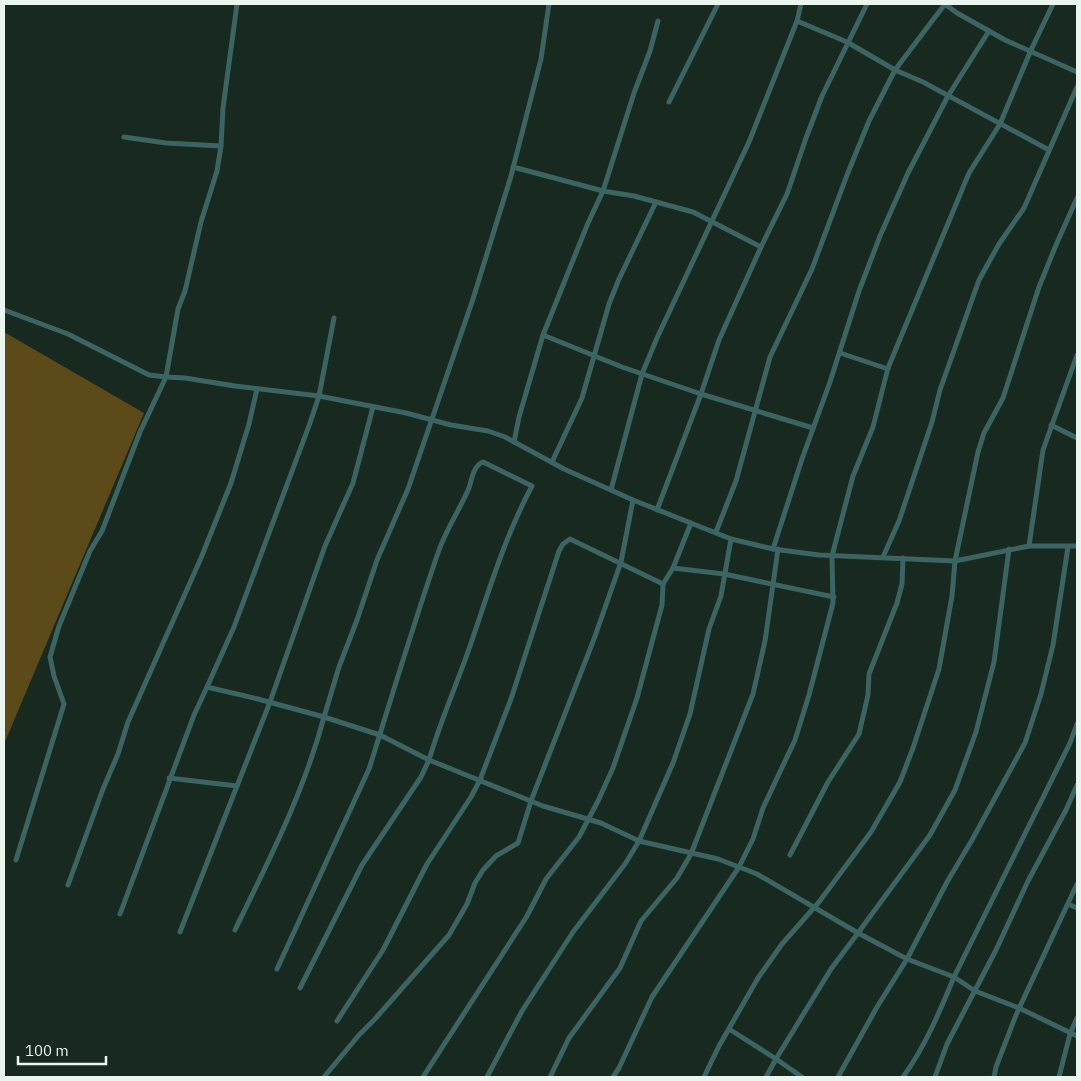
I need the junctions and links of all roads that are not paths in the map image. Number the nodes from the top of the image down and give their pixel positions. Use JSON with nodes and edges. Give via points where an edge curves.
{"nodes":[{"id":1,"x":237,"y":4,"type":"edge"},
{"id":2,"x":549,"y":4,"type":"edge"},
{"id":3,"x":718,"y":4,"type":"edge"},
{"id":4,"x":801,"y":4,"type":"edge"},
{"id":5,"x":867,"y":4,"type":"edge"},
{"id":6,"x":945,"y":4,"type":"edge"},
{"id":7,"x":1053,"y":4,"type":"edge"},
{"id":8,"x":658,"y":21,"type":"dead end"},
{"id":9,"x":797,"y":21,"type":"junction"},
{"id":10,"x":989,"y":31,"type":"junction"},
{"id":11,"x":847,"y":42,"type":"junction"},
{"id":12,"x":1031,"y":50,"type":"junction"},
{"id":13,"x":895,"y":70,"type":"junction"},
{"id":14,"x":1077,"y":72,"type":"edge"},
{"id":15,"x":1077,"y":87,"type":"edge"},
{"id":16,"x":948,"y":96,"type":"junction"},
{"id":17,"x":669,"y":102,"type":"dead end"},
{"id":18,"x":1000,"y":124,"type":"junction"},
{"id":19,"x":124,"y":137,"type":"dead end"},
{"id":20,"x":221,"y":146,"type":"junction"},
{"id":21,"x":1049,"y":150,"type":"junction"},
{"id":22,"x":513,"y":167,"type":"junction"},
{"id":23,"x":603,"y":192,"type":"junction"},
{"id":24,"x":1077,"y":198,"type":"edge"},
{"id":25,"x":656,"y":202,"type":"junction"},
{"id":26,"x":712,"y":222,"type":"junction"},
{"id":27,"x":761,"y":247,"type":"junction"},
{"id":28,"x":4,"y":310,"type":"edge"},
{"id":29,"x":334,"y":318,"type":"dead end"},
{"id":30,"x":543,"y":335,"type":"junction"},
{"id":31,"x":840,"y":353,"type":"junction"},
{"id":32,"x":1077,"y":354,"type":"edge"},
{"id":33,"x":593,"y":356,"type":"junction"},
{"id":34,"x":888,"y":369,"type":"junction"},
{"id":35,"x":642,"y":374,"type":"junction"},
{"id":36,"x":166,"y":377,"type":"junction"},
{"id":37,"x":257,"y":388,"type":"junction"},
{"id":38,"x":702,"y":394,"type":"junction"},
{"id":39,"x":319,"y":396,"type":"junction"},
{"id":40,"x":373,"y":406,"type":"junction"},
{"id":41,"x":756,"y":410,"type":"junction"},
{"id":42,"x":431,"y":420,"type":"junction"},
{"id":43,"x":1051,"y":425,"type":"junction"},
{"id":44,"x":813,"y":428,"type":"junction"},
{"id":45,"x":1077,"y":438,"type":"edge"},
{"id":46,"x":514,"y":442,"type":"junction"},
{"id":47,"x":552,"y":462,"type":"junction"},
{"id":48,"x":611,"y":490,"type":"junction"},
{"id":49,"x":632,"y":500,"type":"junction"},
{"id":50,"x":657,"y":510,"type":"junction"},
{"id":51,"x":691,"y":523,"type":"junction"},
{"id":52,"x":716,"y":532,"type":"junction"},
{"id":53,"x":731,"y":539,"type":"junction"},
{"id":54,"x":1029,"y":546,"type":"junction"},
{"id":55,"x":1077,"y":546,"type":"edge"},
{"id":56,"x":1068,"y":547,"type":"junction"},
{"id":57,"x":776,"y":549,"type":"junction"},
{"id":58,"x":1010,"y":549,"type":"junction"},
{"id":59,"x":832,"y":556,"type":"junction"},
{"id":60,"x":883,"y":557,"type":"junction"},
{"id":61,"x":903,"y":558,"type":"junction"},
{"id":62,"x":955,"y":560,"type":"junction"},
{"id":63,"x":621,"y":562,"type":"junction"},
{"id":64,"x":673,"y":568,"type":"junction"},
{"id":65,"x":724,"y":574,"type":"junction"},
{"id":66,"x":663,"y":584,"type":"junction"},
{"id":67,"x":772,"y":585,"type":"junction"},
{"id":68,"x":834,"y":597,"type":"junction"},
{"id":69,"x":207,"y":687,"type":"junction"},
{"id":70,"x":270,"y":702,"type":"junction"},
{"id":71,"x":324,"y":717,"type":"junction"},
{"id":72,"x":1077,"y":724,"type":"edge"},
{"id":73,"x":380,"y":735,"type":"junction"},
{"id":74,"x":429,"y":760,"type":"junction"},
{"id":75,"x":170,"y":778,"type":"junction"},
{"id":76,"x":480,"y":780,"type":"junction"},
{"id":77,"x":1077,"y":785,"type":"edge"},
{"id":78,"x":237,"y":786,"type":"junction"},
{"id":79,"x":531,"y":801,"type":"junction"},
{"id":80,"x":588,"y":819,"type":"junction"},
{"id":81,"x":639,"y":841,"type":"junction"},
{"id":82,"x":691,"y":854,"type":"junction"},
{"id":83,"x":790,"y":854,"type":"dead end"},
{"id":84,"x":16,"y":860,"type":"dead end"},
{"id":85,"x":739,"y":867,"type":"junction"},
{"id":86,"x":1077,"y":884,"type":"edge"},
{"id":87,"x":68,"y":885,"type":"dead end"},
{"id":88,"x":1068,"y":904,"type":"junction"},
{"id":89,"x":815,"y":907,"type":"junction"},
{"id":90,"x":1077,"y":908,"type":"edge"},
{"id":91,"x":120,"y":914,"type":"dead end"},
{"id":92,"x":236,"y":930,"type":"dead end"},
{"id":93,"x":180,"y":932,"type":"dead end"},
{"id":94,"x":858,"y":933,"type":"junction"},
{"id":95,"x":907,"y":959,"type":"junction"},
{"id":96,"x":278,"y":969,"type":"dead end"},
{"id":97,"x":954,"y":977,"type":"junction"},
{"id":98,"x":300,"y":988,"type":"dead end"},
{"id":99,"x":975,"y":991,"type":"junction"},
{"id":100,"x":1019,"y":1008,"type":"junction"},
{"id":101,"x":1077,"y":1018,"type":"edge"},
{"id":102,"x":337,"y":1021,"type":"dead end"},
{"id":103,"x":729,"y":1029,"type":"junction"},
{"id":104,"x":1070,"y":1034,"type":"junction"},
{"id":105,"x":1077,"y":1036,"type":"edge"},
{"id":106,"x":776,"y":1060,"type":"junction"},
{"id":107,"x":324,"y":1077,"type":"edge"},
{"id":108,"x":423,"y":1077,"type":"edge"},
{"id":109,"x":486,"y":1077,"type":"edge"},
{"id":110,"x":550,"y":1077,"type":"edge"},
{"id":111,"x":613,"y":1077,"type":"edge"},
{"id":112,"x":704,"y":1077,"type":"edge"},
{"id":113,"x":766,"y":1077,"type":"edge"},
{"id":114,"x":802,"y":1077,"type":"edge"},
{"id":115,"x":838,"y":1077,"type":"edge"},
{"id":116,"x":903,"y":1077,"type":"edge"},
{"id":117,"x":935,"y":1077,"type":"edge"},
{"id":118,"x":994,"y":1077,"type":"edge"},
{"id":119,"x":1059,"y":1077,"type":"edge"}],
"edges":[{"from":1,"to":20,"type":"street"},
{"from":2,"to":22,"type":"street","via":[[541,59]]},
{"from":3,"to":17,"type":"street"},
{"from":4,"to":9,"type":"street"},
{"from":5,"to":11,"type":"street"},
{"from":6,"to":10,"type":"street"},
{"from":6,"to":13,"type":"street"},
{"from":7,"to":12,"type":"street"},
{"from":8,"to":23,"type":"street"},
{"from":9,"to":11,"type":"street"},
{"from":9,"to":26,"type":"street","via":[[749,142]]},
{"from":10,"to":12,"type":"street"},
{"from":10,"to":16,"type":"street"},
{"from":11,"to":13,"type":"street"},
{"from":11,"to":27,"type":"street","via":[[822,96],[787,194]]},
{"from":12,"to":14,"type":"street"},
{"from":12,"to":18,"type":"street"},
{"from":13,"to":16,"type":"street"},
{"from":13,"to":41,"type":"street","via":[[854,157],[812,270],[770,357]]},
{"from":15,"to":21,"type":"street"},
{"from":16,"to":18,"type":"street"},
{"from":16,"to":31,"type":"street","via":[[880,236]]},
{"from":18,"to":21,"type":"street"},
{"from":18,"to":34,"type":"street","via":[[969,173]]},
{"from":19,"to":20,"type":"street"},
{"from":20,"to":36,"type":"street","via":[[217,171],[178,309]]},
{"from":21,"to":60,"type":"street","via":[[1024,208],[999,244],[980,280],[940,390],[899,521]]},
{"from":22,"to":23,"type":"street"},
{"from":22,"to":42,"type":"street","via":[[473,299]]},
{"from":23,"to":25,"type":"street"},
{"from":23,"to":30,"type":"street"},
{"from":24,"to":62,"type":"street","via":[[1039,287],[1003,398],[984,433]]},
{"from":25,"to":26,"type":"street","via":[[692,212]]},
{"from":25,"to":33,"type":"street","via":[[619,279]]},
{"from":26,"to":27,"type":"street"},
{"from":26,"to":35,"type":"street"},
{"from":27,"to":38,"type":"street","via":[[719,340]]},
{"from":28,"to":36,"type":"street","via":[[68,334],[148,375]]},
{"from":29,"to":39,"type":"street"},
{"from":30,"to":33,"type":"street"},
{"from":30,"to":46,"type":"street"},
{"from":31,"to":34,"type":"street"},
{"from":31,"to":44,"type":"street"},
{"from":32,"to":43,"type":"street"},
{"from":33,"to":35,"type":"street"},
{"from":33,"to":47,"type":"street","via":[[582,398]]},
{"from":34,"to":59,"type":"street"},
{"from":35,"to":38,"type":"street"},
{"from":35,"to":48,"type":"street"},
{"from":36,"to":37,"type":"street"},
{"from":36,"to":84,"type":"street","via":[[59,626],[50,657],[64,704]]},
{"from":37,"to":39,"type":"street"},
{"from":37,"to":87,"type":"street","via":[[231,483],[128,722]]},
{"from":38,"to":41,"type":"street"},
{"from":38,"to":50,"type":"street"},
{"from":39,"to":40,"type":"street"},
{"from":39,"to":69,"type":"street","via":[[234,627]]},
{"from":40,"to":42,"type":"street"},
{"from":40,"to":70,"type":"street","via":[[353,483],[326,546]]},
{"from":41,"to":44,"type":"street"},
{"from":41,"to":52,"type":"street","via":[[736,481]]},
{"from":42,"to":46,"type":"street","via":[[488,431]]},
{"from":42,"to":71,"type":"street","via":[[408,489],[376,560]]},
{"from":43,"to":45,"type":"street"},
{"from":43,"to":54,"type":"street","via":[[1038,472]]},
{"from":44,"to":57,"type":"street"},
{"from":46,"to":47,"type":"street"},
{"from":47,"to":48,"type":"street"},
{"from":48,"to":49,"type":"street"},
{"from":49,"to":50,"type":"street"},
{"from":49,"to":63,"type":"street"},
{"from":50,"to":51,"type":"street"},
{"from":51,"to":52,"type":"street"},
{"from":51,"to":64,"type":"street"},
{"from":52,"to":53,"type":"street"},
{"from":53,"to":57,"type":"street"},
{"from":53,"to":65,"type":"street"},
{"from":54,"to":56,"type":"street"},
{"from":54,"to":58,"type":"street"},
{"from":55,"to":56,"type":"street"},
{"from":56,"to":95,"type":"street","via":[[1053,645],[1025,743],[946,882]]},
{"from":57,"to":59,"type":"street"},
{"from":57,"to":67,"type":"street"},
{"from":58,"to":62,"type":"street"},
{"from":58,"to":94,"type":"street","via":[[994,662],[976,732],[955,790],[930,835]]},
{"from":59,"to":60,"type":"street"},
{"from":59,"to":68,"type":"street"},
{"from":60,"to":61,"type":"street"},
{"from":61,"to":62,"type":"street"},
{"from":61,"to":83,"type":"street","via":[[902,584],[869,674],[859,734],[828,782]]},
{"from":62,"to":89,"type":"street","via":[[939,669],[900,782],[872,832]]},
{"from":63,"to":66,"type":"street"},
{"from":63,"to":76,"type":"street","via":[[570,539],[563,544]]},
{"from":63,"to":79,"type":"street"},
{"from":64,"to":65,"type":"street"},
{"from":64,"to":66,"type":"street"},
{"from":65,"to":67,"type":"street"},
{"from":65,"to":81,"type":"street","via":[[690,714]]},
{"from":66,"to":80,"type":"street","via":[[662,605],[637,698],[613,768]]},
{"from":67,"to":68,"type":"street"},
{"from":67,"to":82,"type":"street","via":[[765,641],[753,694]]},
{"from":68,"to":85,"type":"street","via":[[795,740]]},
{"from":69,"to":70,"type":"street"},
{"from":69,"to":75,"type":"street"},
{"from":70,"to":71,"type":"street"},
{"from":70,"to":78,"type":"street"},
{"from":71,"to":73,"type":"street"},
{"from":71,"to":92,"type":"street","via":[[292,810]]},
{"from":72,"to":97,"type":"street"},
{"from":73,"to":74,"type":"street"},
{"from":73,"to":74,"type":"street","via":[[439,550],[476,468],[483,462],[532,486],[491,579]]},
{"from":73,"to":96,"type":"street","via":[[348,818]]},
{"from":74,"to":76,"type":"street"},
{"from":74,"to":98,"type":"street","via":[[362,865]]},
{"from":75,"to":78,"type":"street"},
{"from":75,"to":91,"type":"street"},
{"from":76,"to":79,"type":"street"},
{"from":76,"to":102,"type":"street","via":[[427,864],[383,950]]},
{"from":77,"to":99,"type":"street"},
{"from":78,"to":93,"type":"street"},
{"from":79,"to":80,"type":"street"},
{"from":79,"to":107,"type":"street","via":[[517,844],[496,856],[483,870],[449,935]]},
{"from":80,"to":81,"type":"street"},
{"from":80,"to":108,"type":"street","via":[[580,836],[546,879],[527,916]]},
{"from":81,"to":82,"type":"street"},
{"from":81,"to":109,"type":"street","via":[[573,932],[522,1011]]},
{"from":82,"to":85,"type":"street"},
{"from":82,"to":110,"type":"street","via":[[641,921],[620,968],[569,1038]]},
{"from":85,"to":89,"type":"street"},
{"from":85,"to":111,"type":"street","via":[[652,997]]},
{"from":86,"to":88,"type":"street"},
{"from":88,"to":90,"type":"street"},
{"from":88,"to":100,"type":"street"},
{"from":89,"to":94,"type":"street"},
{"from":89,"to":103,"type":"street","via":[[782,944],[758,978]]},
{"from":94,"to":95,"type":"street"},
{"from":94,"to":106,"type":"street","via":[[831,970]]},
{"from":95,"to":97,"type":"street"},
{"from":95,"to":115,"type":"street"},
{"from":97,"to":99,"type":"street"},
{"from":97,"to":116,"type":"street"},
{"from":99,"to":100,"type":"street"},
{"from":99,"to":117,"type":"street","via":[[947,1044]]},
{"from":100,"to":104,"type":"street"},
{"from":100,"to":118,"type":"street"},
{"from":101,"to":104,"type":"street"},
{"from":103,"to":106,"type":"street"},
{"from":103,"to":112,"type":"street"},
{"from":104,"to":105,"type":"street"},
{"from":104,"to":119,"type":"street"},
{"from":106,"to":113,"type":"street"},
{"from":106,"to":114,"type":"street"}]}
